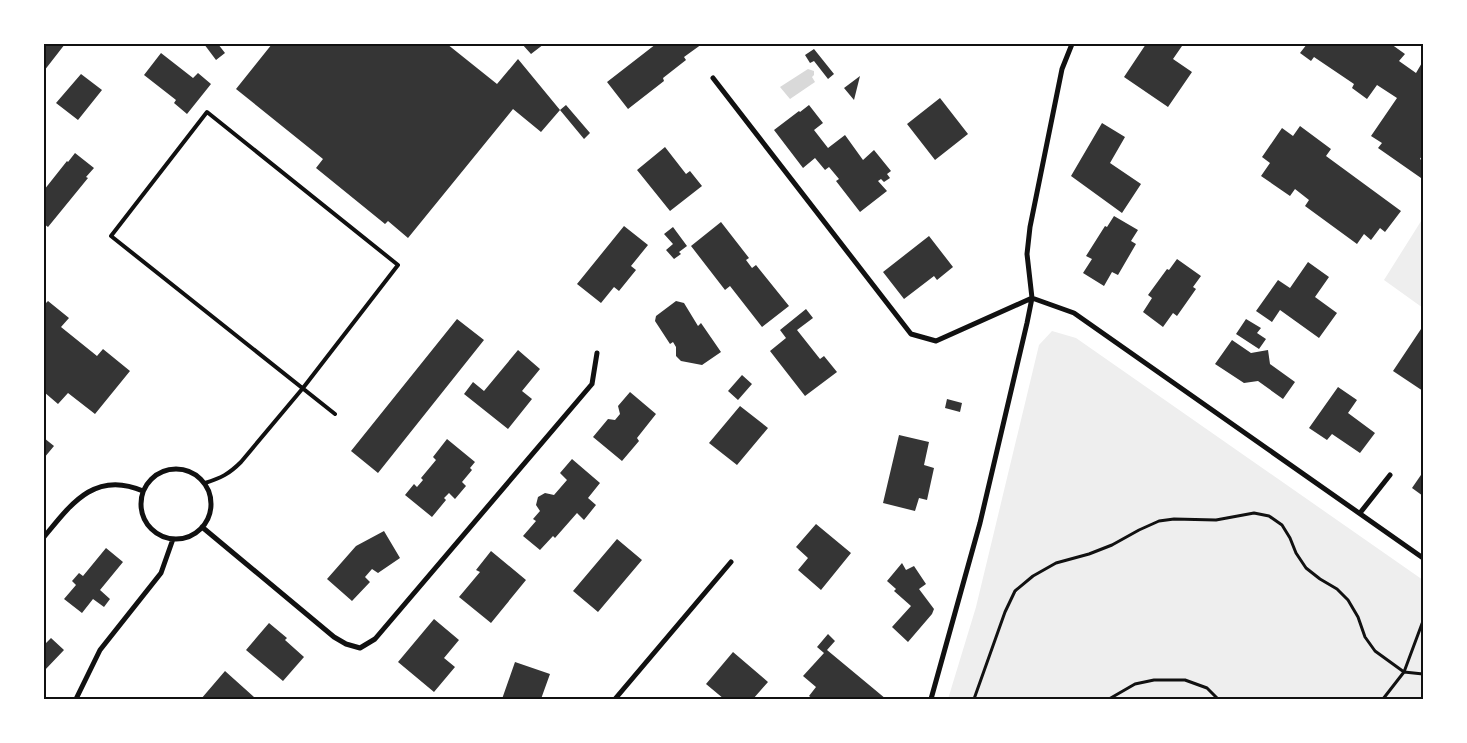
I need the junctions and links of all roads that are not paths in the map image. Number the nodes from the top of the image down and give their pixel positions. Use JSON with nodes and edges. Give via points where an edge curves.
{"nodes":[{"id":1,"x":1072,"y":44,"type":"edge"},
{"id":2,"x":713,"y":78,"type":"dead end"},
{"id":3,"x":1032,"y":298,"type":"junction"},
{"id":4,"x":597,"y":354,"type":"dead end"},
{"id":5,"x":303,"y":388,"type":"junction"},
{"id":6,"x":335,"y":414,"type":"dead end"},
{"id":7,"x":1390,"y":475,"type":"dead end"},
{"id":8,"x":205,"y":483,"type":"junction"},
{"id":9,"x":143,"y":491,"type":"junction"},
{"id":10,"x":1360,"y":513,"type":"junction"},
{"id":11,"x":202,"y":527,"type":"junction"},
{"id":12,"x":44,"y":537,"type":"edge"},
{"id":13,"x":173,"y":538,"type":"junction"},
{"id":14,"x":1423,"y":558,"type":"edge"},
{"id":15,"x":730,"y":562,"type":"dead end"},
{"id":16,"x":76,"y":699,"type":"edge"},
{"id":17,"x":615,"y":699,"type":"edge"},
{"id":18,"x":931,"y":699,"type":"edge"}],
"edges":[{"from":1,"to":3,"type":"street","via":[[1062,69],[1030,227],[1027,254]]},
{"from":2,"to":3,"type":"street","via":[[911,334],[936,341]]},
{"from":3,"to":10,"type":"street","via":[[1074,314]]},
{"from":3,"to":18,"type":"street","via":[[980,523]]},
{"from":4,"to":11,"type":"street","via":[[592,384],[375,639],[360,648],[334,637]]},
{"from":5,"to":5,"type":"lane","via":[[111,236],[207,112],[398,265]]},
{"from":5,"to":6,"type":"lane"},
{"from":5,"to":8,"type":"lane","via":[[241,462],[220,478]]},
{"from":7,"to":10,"type":"street"},
{"from":8,"to":9,"type":"street","via":[[188,470],[177,468],[156,474]]},
{"from":8,"to":11,"type":"street","via":[[211,506]]},
{"from":9,"to":12,"type":"street","via":[[115,485],[92,489],[74,502]]},
{"from":9,"to":13,"type":"street","via":[[140,501],[144,520],[158,534]]},
{"from":10,"to":14,"type":"street"},
{"from":11,"to":13,"type":"street","via":[[195,534]]},
{"from":13,"to":16,"type":"street","via":[[161,573],[100,650]]},
{"from":15,"to":17,"type":"street"}]}
